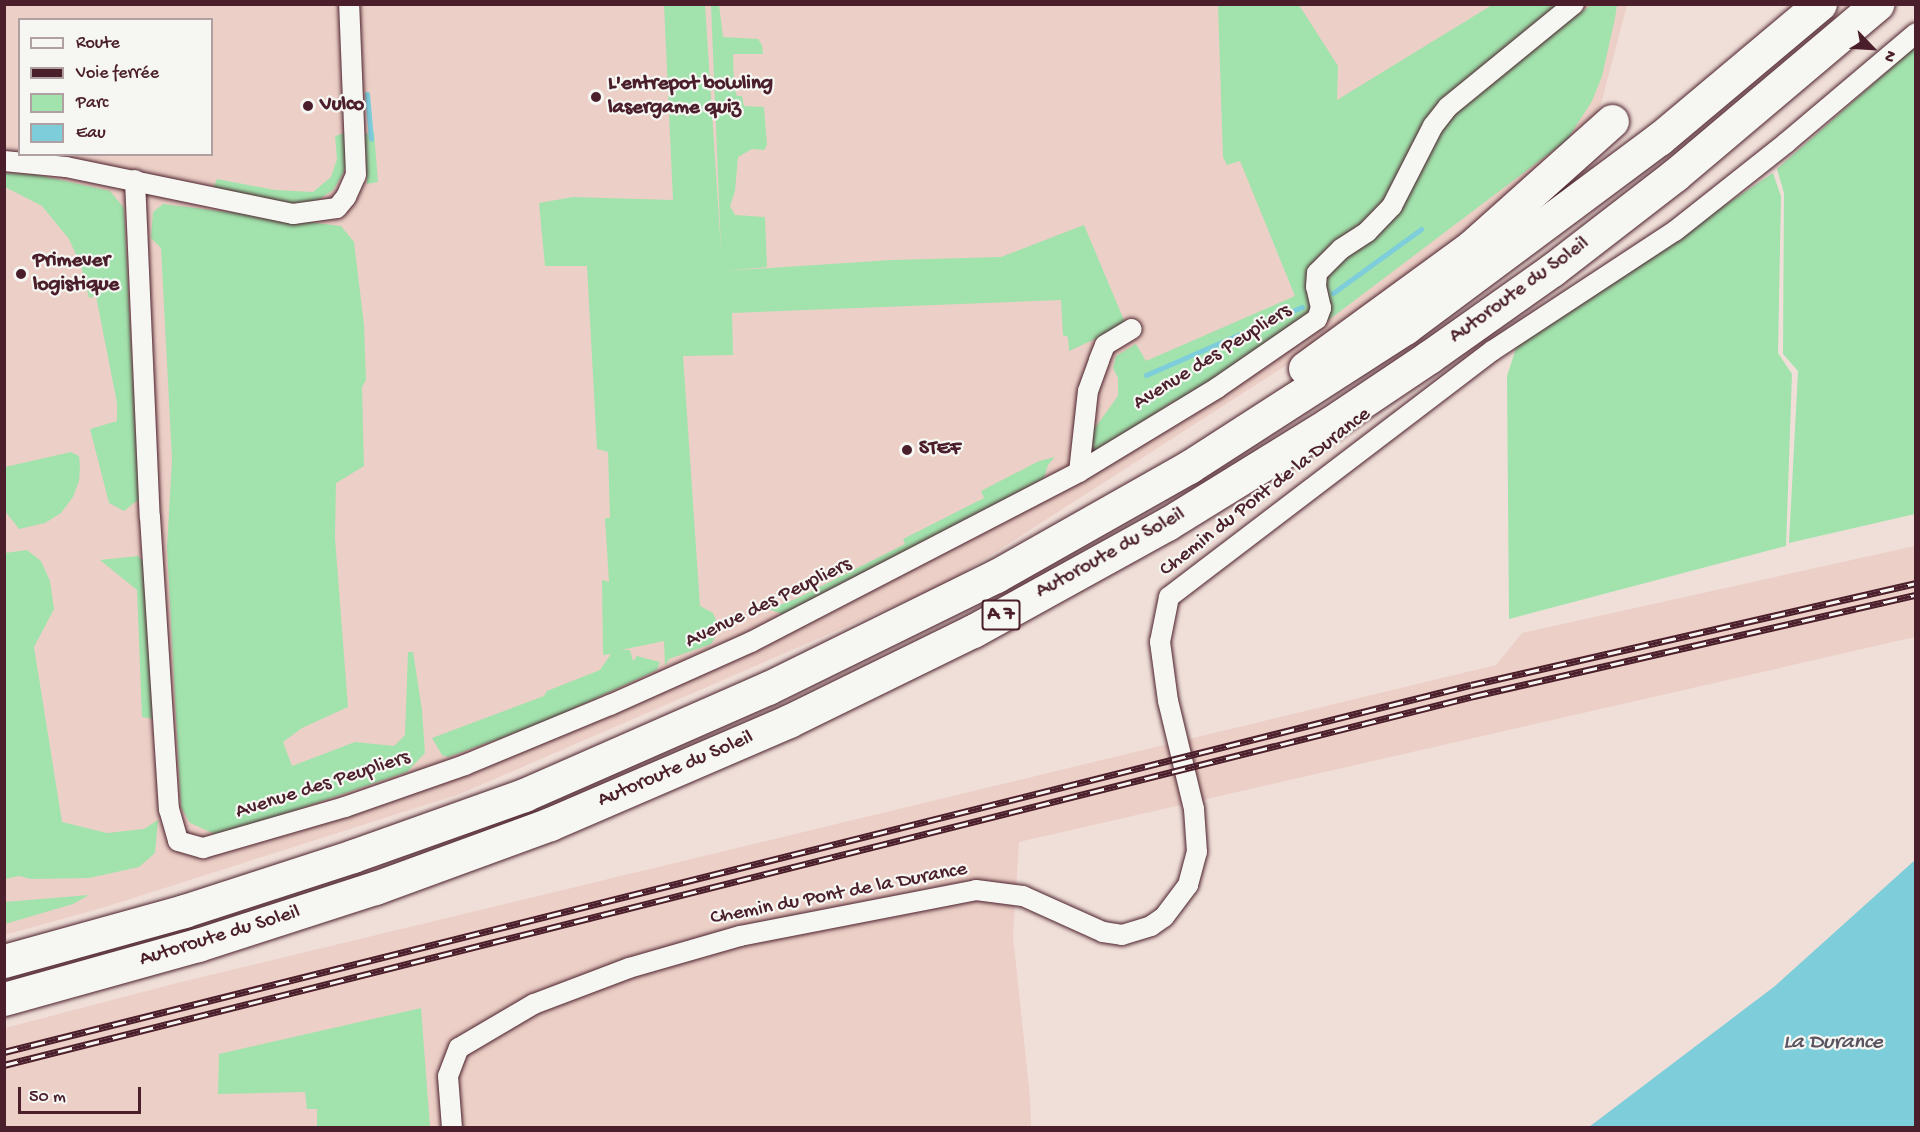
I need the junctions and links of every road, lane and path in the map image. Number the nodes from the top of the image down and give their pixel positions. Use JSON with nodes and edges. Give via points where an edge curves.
{"nodes":[{"id":1,"x":349,"y":4,"type":"edge"},
{"id":2,"x":1574,"y":4,"type":"edge"},
{"id":3,"x":1820,"y":4,"type":"edge"},
{"id":4,"x":1877,"y":4,"type":"edge"},
{"id":5,"x":1916,"y":33,"type":"edge"},
{"id":6,"x":1612,"y":121,"type":"dead end"},
{"id":7,"x":4,"y":161,"type":"edge"},
{"id":8,"x":135,"y":180,"type":"junction"},
{"id":9,"x":1132,"y":329,"type":"dead end"},
{"id":10,"x":1079,"y":472,"type":"junction"},
{"id":11,"x":996,"y":576,"type":"junction"},
{"id":12,"x":4,"y":961,"type":"edge"},
{"id":13,"x":4,"y":999,"type":"edge"},
{"id":14,"x":452,"y":1128,"type":"edge"}],
"edges":[{"from":1,"to":8,"type":"street","via":[[356,175],[337,208],[293,214]]},
{"from":2,"to":10,"type":"street","name":"Avenue des Peupliers","via":[[1448,107],[1433,126],[1392,206],[1317,273],[1321,308],[1317,319],[1217,388]]},
{"from":3,"to":11,"type":"highway","name":"Autoroute du Soleil","number":"A 7","via":[[1659,139],[1405,328],[1190,467]]},
{"from":4,"to":13,"type":"highway","name":"Autoroute du Soleil","number":"A 7","via":[[1675,175],[1552,270],[1428,357],[1329,424],[1167,524],[973,631],[789,721],[550,824],[375,888],[198,945]]},
{"from":5,"to":14,"type":"street","name":"Chemin du Pont de la Durance","via":[[1675,231],[1492,351],[1169,597],[1160,642],[1168,701],[1194,809],[1197,852],[1188,885],[1164,917],[1151,926],[1122,935],[1103,932],[1023,896],[976,890],[740,936],[628,968],[534,1004],[459,1048],[448,1076]]},
{"from":6,"to":11,"type":"highway","via":[[1472,247],[1323,356],[1049,532]]},
{"from":7,"to":8,"type":"street"},
{"from":8,"to":10,"type":"street","name":"Avenue des Peupliers","via":[[150,518],[169,809],[178,841],[203,848],[267,831],[465,765],[558,727],[761,638]]},
{"from":9,"to":10,"type":"street","via":[[1105,345],[1099,360],[1088,391]]},
{"from":11,"to":12,"type":"highway","name":"Autoroute du Soleil","number":"A 7","via":[[768,688],[524,795],[206,904]]}]}
